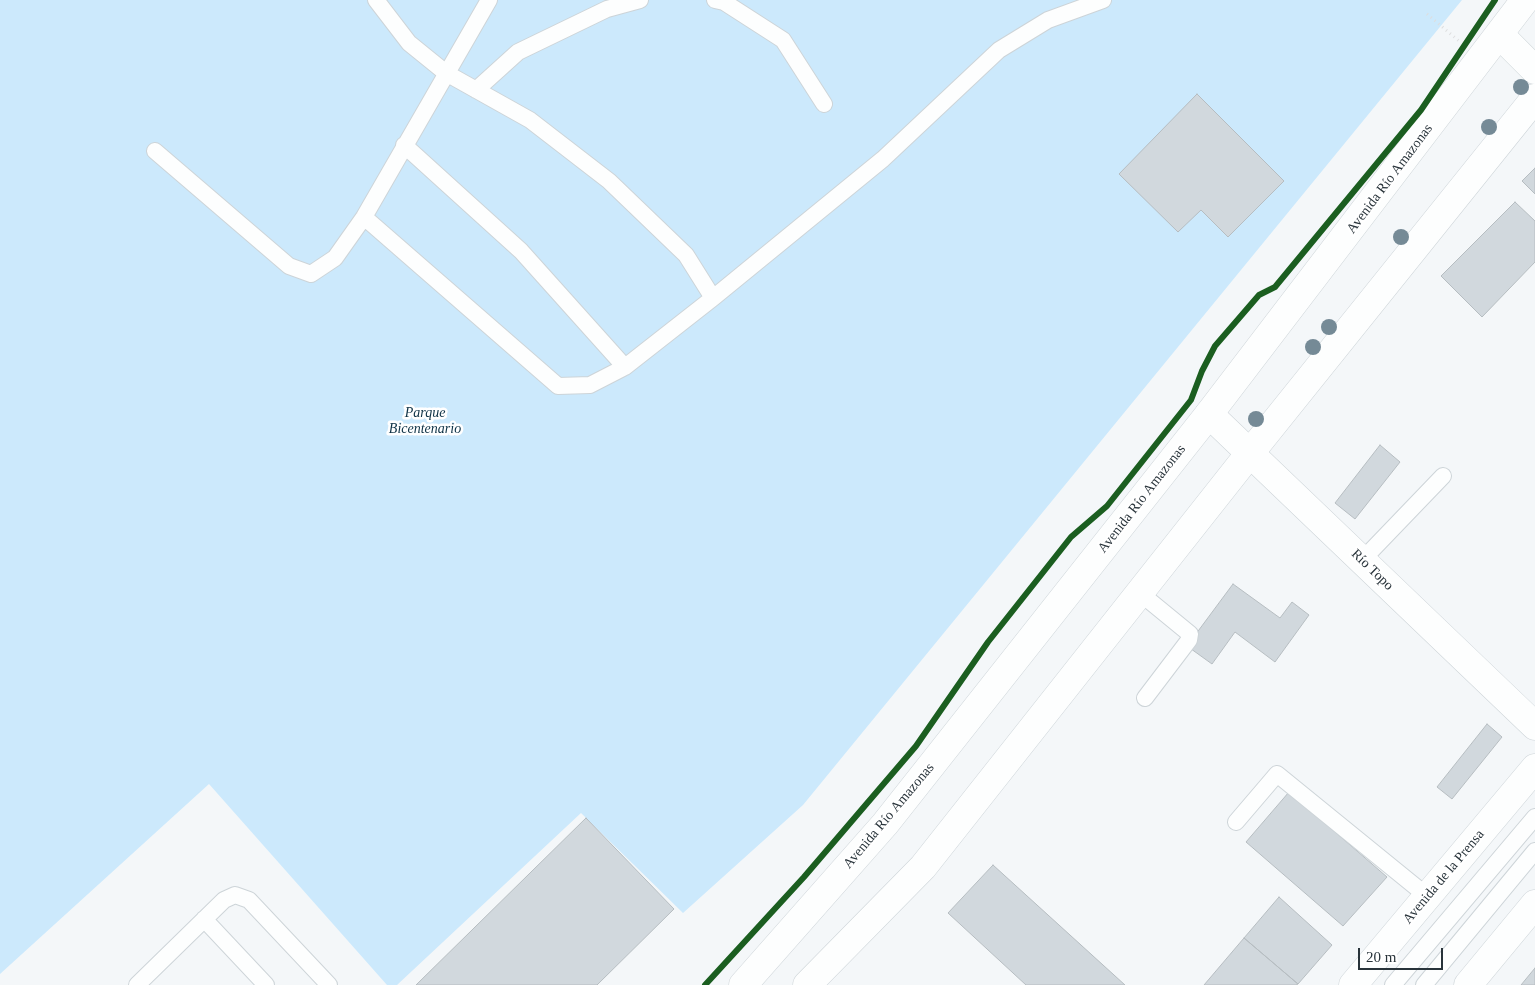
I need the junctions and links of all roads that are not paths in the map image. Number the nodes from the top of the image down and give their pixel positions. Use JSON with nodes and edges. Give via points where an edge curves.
{"nodes":[{"id":1,"x":376,"y":0,"type":"edge"},
{"id":2,"x":489,"y":0,"type":"edge"},
{"id":3,"x":640,"y":0,"type":"edge"},
{"id":4,"x":715,"y":0,"type":"edge"},
{"id":5,"x":1103,"y":0,"type":"edge"},
{"id":6,"x":1525,"y":0,"type":"edge"},
{"id":7,"x":1500,"y":35,"type":"junction"},
{"id":8,"x":1535,"y":70,"type":"edge"},
{"id":9,"x":446,"y":73,"type":"junction"},
{"id":10,"x":476,"y":90,"type":"junction"},
{"id":11,"x":1535,"y":98,"type":"edge"},
{"id":12,"x":824,"y":104,"type":"dead end"},
{"id":13,"x":404,"y":145,"type":"junction"},
{"id":14,"x":155,"y":151,"type":"dead end"},
{"id":15,"x":364,"y":217,"type":"junction"},
{"id":16,"x":713,"y":298,"type":"junction"},
{"id":17,"x":626,"y":367,"type":"junction"},
{"id":18,"x":1209,"y":414,"type":"junction"},
{"id":19,"x":1250,"y":453,"type":"junction"},
{"id":20,"x":1443,"y":476,"type":"dead end"},
{"id":21,"x":1363,"y":562,"type":"junction"},
{"id":22,"x":1140,"y":593,"type":"junction"},
{"id":23,"x":1145,"y":698,"type":"dead end"},
{"id":24,"x":1535,"y":726,"type":"edge"},
{"id":25,"x":1535,"y":768,"type":"edge"},
{"id":26,"x":1535,"y":817,"type":"edge"},
{"id":27,"x":1236,"y":822,"type":"dead end"},
{"id":28,"x":1535,"y":851,"type":"edge"},
{"id":29,"x":1427,"y":896,"type":"junction"},
{"id":30,"x":1535,"y":904,"type":"edge"},
{"id":31,"x":204,"y":920,"type":"junction"},
{"id":32,"x":745,"y":984,"type":"edge"},
{"id":33,"x":137,"y":985,"type":"edge"},
{"id":34,"x":266,"y":985,"type":"edge"},
{"id":35,"x":329,"y":985,"type":"edge"},
{"id":36,"x":807,"y":985,"type":"edge"},
{"id":37,"x":1352,"y":985,"type":"edge"},
{"id":38,"x":1393,"y":985,"type":"edge"},
{"id":39,"x":1424,"y":985,"type":"edge"},
{"id":40,"x":1468,"y":985,"type":"edge"}],
"edges":[{"from":1,"to":9,"type":"lane","via":[[408,43]]},
{"from":2,"to":9,"type":"lane"},
{"from":3,"to":10,"type":"lane","via":[[607,9],[518,52]]},
{"from":4,"to":12,"type":"lane","via":[[724,2],[783,40]]},
{"from":5,"to":16,"type":"lane","via":[[1048,20],[999,50],[882,159]]},
{"from":6,"to":7,"type":"main road","name":"Avenida Río Amazonas"},
{"from":7,"to":8,"type":"main road"},
{"from":7,"to":18,"type":"main road","name":"Avenida Río Amazonas"},
{"from":9,"to":10,"type":"lane"},
{"from":9,"to":13,"type":"lane"},
{"from":10,"to":16,"type":"lane","via":[[530,120],[609,181],[686,255]]},
{"from":11,"to":19,"type":"main road"},
{"from":13,"to":15,"type":"lane"},
{"from":13,"to":17,"type":"lane","via":[[521,251]]},
{"from":14,"to":15,"type":"lane","via":[[289,266],[311,274],[335,258]]},
{"from":15,"to":17,"type":"lane","via":[[558,386],[590,385]]},
{"from":16,"to":17,"type":"lane"},
{"from":18,"to":19,"type":"main road","name":"Río Topo"},
{"from":18,"to":32,"type":"main road","name":"Avenida Río Amazonas","via":[[884,824]]},
{"from":19,"to":21,"type":"main road","name":"Río Topo"},
{"from":19,"to":22,"type":"main road"},
{"from":20,"to":21,"type":"lane"},
{"from":21,"to":24,"type":"main road","name":"Río Topo"},
{"from":22,"to":23,"type":"lane","via":[[1190,634],[1189,640]]},
{"from":22,"to":36,"type":"main road","via":[[922,867]]},
{"from":25,"to":29,"type":"main road","name":"Avenida de la Prensa"},
{"from":26,"to":38,"type":"lane"},
{"from":27,"to":29,"type":"lane","via":[[1277,774]]},
{"from":28,"to":39,"type":"lane"},
{"from":29,"to":37,"type":"main road","name":"Avenida de la Prensa"},
{"from":30,"to":40,"type":"main road"},
{"from":31,"to":33,"type":"lane"},
{"from":31,"to":34,"type":"lane"},
{"from":31,"to":35,"type":"lane","via":[[224,900],[235,895],[249,900]]}]}
